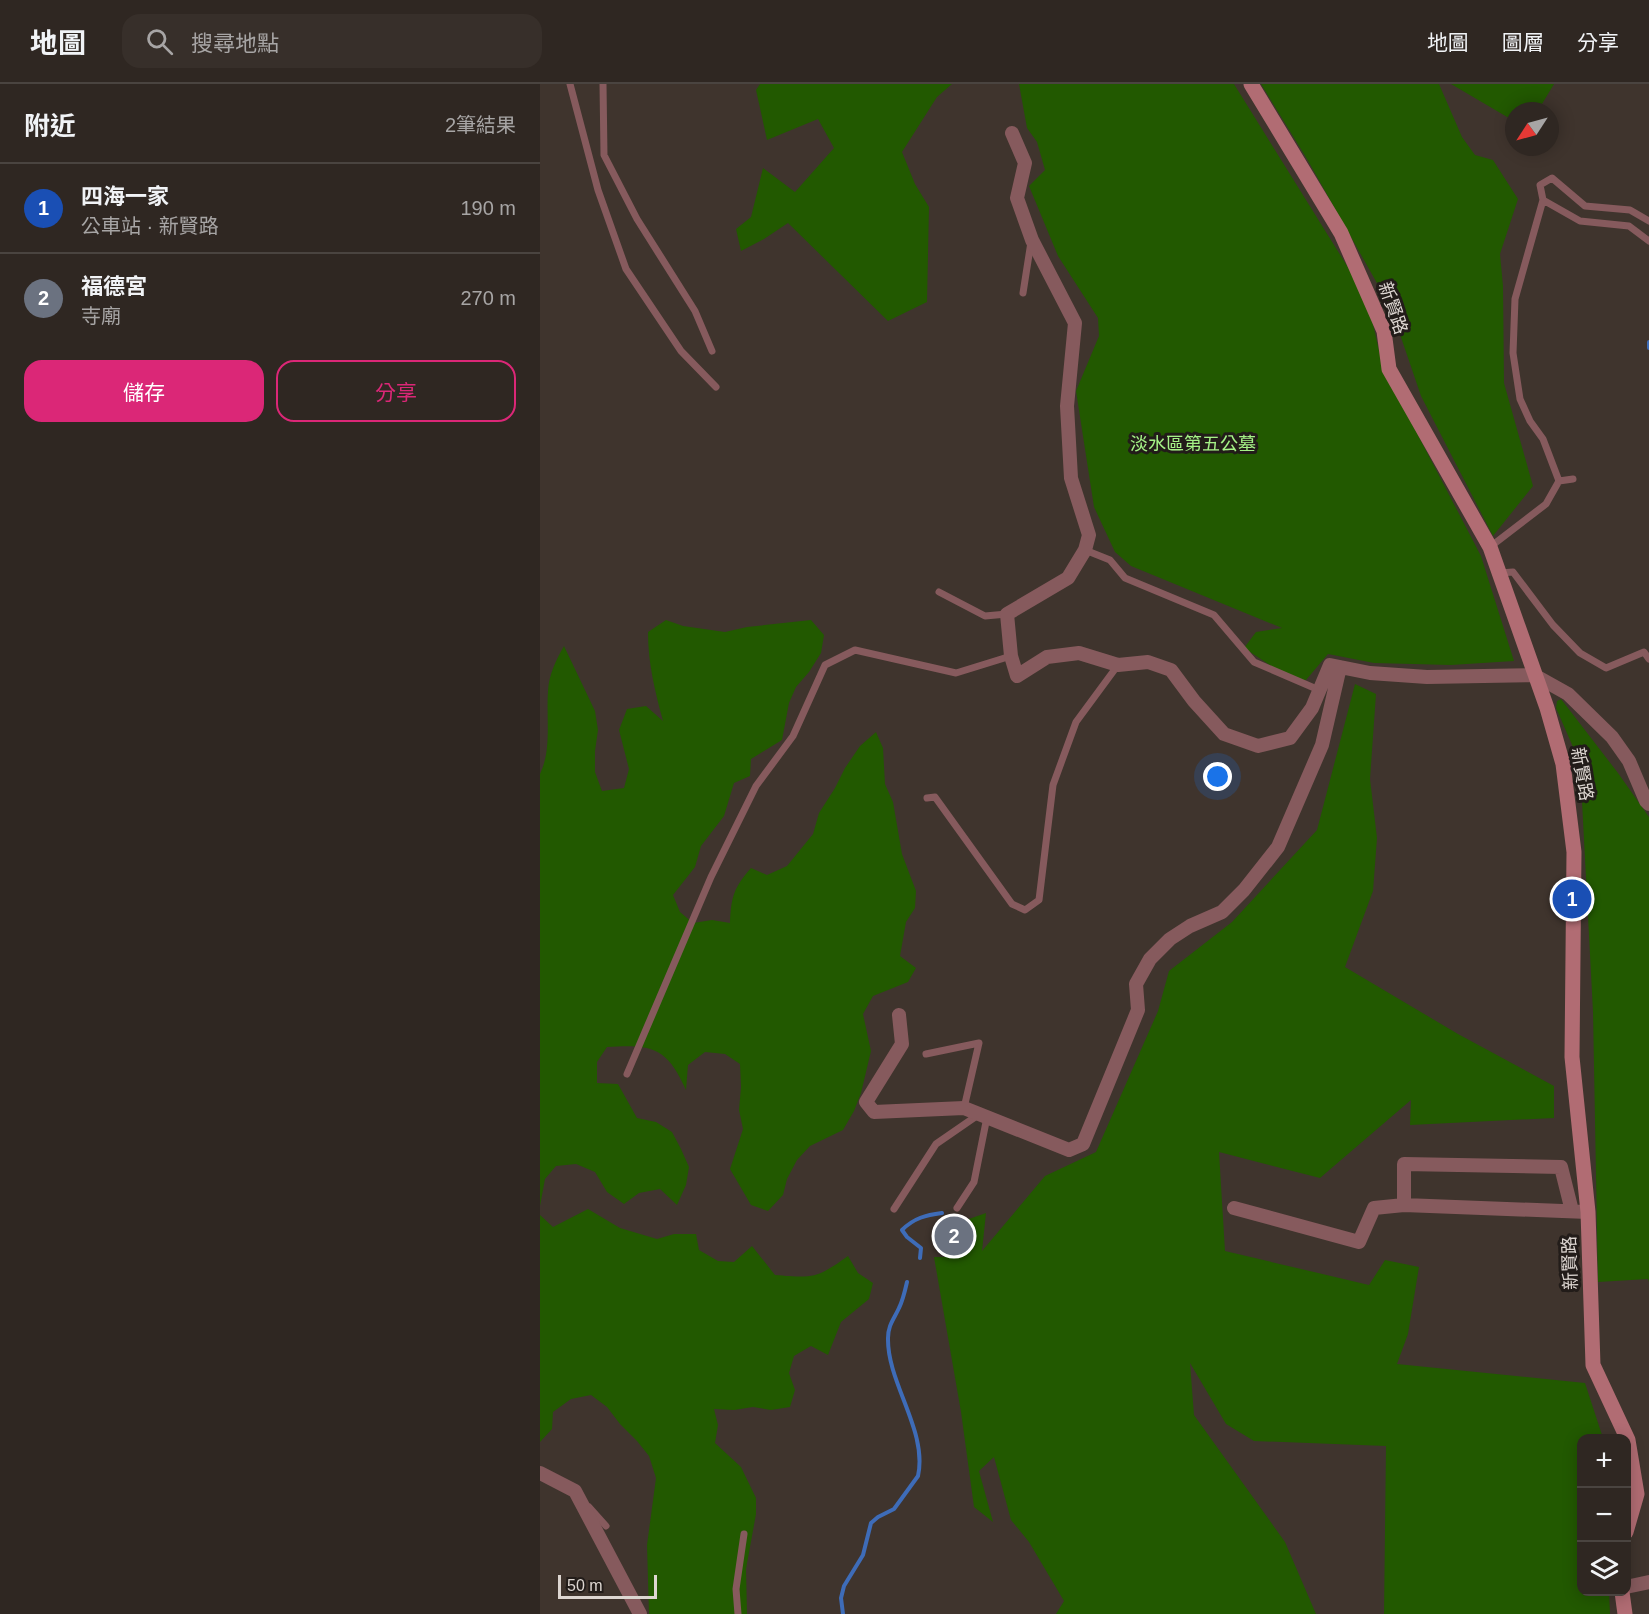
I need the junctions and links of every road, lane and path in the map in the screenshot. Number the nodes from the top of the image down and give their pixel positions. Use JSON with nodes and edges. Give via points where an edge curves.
{"nodes":[{"id":1,"x":570,"y":84,"type":"edge"},
{"id":2,"x":603,"y":84,"type":"edge"},
{"id":3,"x":1251,"y":84,"type":"edge"},
{"id":4,"x":1012,"y":133,"type":"dead end"},
{"id":5,"x":1543,"y":200,"type":"junction"},
{"id":6,"x":1649,"y":221,"type":"edge"},
{"id":7,"x":1032,"y":240,"type":"junction"},
{"id":8,"x":1649,"y":241,"type":"edge"},
{"id":9,"x":1023,"y":293,"type":"dead end"},
{"id":10,"x":712,"y":351,"type":"dead end"},
{"id":11,"x":716,"y":387,"type":"dead end"},
{"id":12,"x":1574,"y":479,"type":"dead end"},
{"id":13,"x":1559,"y":481,"type":"junction"},
{"id":14,"x":1490,"y":547,"type":"junction"},
{"id":15,"x":1085,"y":550,"type":"junction"},
{"id":16,"x":1500,"y":573,"type":"junction"},
{"id":17,"x":939,"y":592,"type":"dead end"},
{"id":18,"x":1007,"y":614,"type":"junction"},
{"id":19,"x":1011,"y":656,"type":"junction"},
{"id":20,"x":1649,"y":659,"type":"edge"},
{"id":21,"x":1118,"y":665,"type":"junction"},
{"id":22,"x":1340,"y":667,"type":"junction"},
{"id":23,"x":1534,"y":675,"type":"junction"},
{"id":24,"x":1319,"y":690,"type":"junction"},
{"id":25,"x":927,"y":798,"type":"dead end"},
{"id":26,"x":1649,"y":804,"type":"edge"},
{"id":27,"x":899,"y":1015,"type":"dead end"},
{"id":28,"x":926,"y":1054,"type":"dead end"},
{"id":29,"x":627,"y":1074,"type":"dead end"},
{"id":30,"x":964,"y":1108,"type":"junction"},
{"id":31,"x":982,"y":1116,"type":"junction"},
{"id":32,"x":1404,"y":1205,"type":"junction"},
{"id":33,"x":1234,"y":1208,"type":"dead end"},
{"id":34,"x":894,"y":1209,"type":"dead end"},
{"id":35,"x":957,"y":1209,"type":"dead end"},
{"id":36,"x":1572,"y":1211,"type":"junction"},
{"id":37,"x":1588,"y":1212,"type":"junction"},
{"id":38,"x":540,"y":1473,"type":"edge"},
{"id":39,"x":574,"y":1491,"type":"junction"},
{"id":40,"x":1631,"y":1515,"type":"edge"},
{"id":41,"x":606,"y":1526,"type":"dead end"},
{"id":42,"x":744,"y":1534,"type":"dead end"},
{"id":43,"x":1649,"y":1582,"type":"edge"},
{"id":44,"x":1631,"y":1586,"type":"edge"},
{"id":45,"x":1623,"y":1596,"type":"edge"},
{"id":46,"x":640,"y":1614,"type":"edge"},
{"id":47,"x":738,"y":1614,"type":"edge"},
{"id":48,"x":1625,"y":1614,"type":"edge"}],
"edges":[{"from":1,"to":11,"type":"lane","via":[[598,189],[626,269],[681,351]]},
{"from":2,"to":10,"type":"lane","via":[[604,155],[637,219],[695,311]]},
{"from":3,"to":14,"type":"street","name":"新賢路","via":[[1341,234],[1384,331],[1389,369]]},
{"from":4,"to":7,"type":"street","via":[[1024,163],[1017,198]]},
{"from":5,"to":6,"type":"lane","via":[[1540,185],[1552,178],[1585,206],[1630,210]]},
{"from":5,"to":8,"type":"lane","via":[[1580,221],[1629,226]]},
{"from":5,"to":13,"type":"lane","via":[[1515,299],[1513,352],[1521,399]]},
{"from":7,"to":9,"type":"lane"},
{"from":7,"to":15,"type":"street","via":[[1076,323],[1067,406],[1071,478],[1089,536]]},
{"from":12,"to":13,"type":"lane"},
{"from":13,"to":14,"type":"lane","via":[[1546,504]]},
{"from":14,"to":16,"type":"street","name":"新賢路"},
{"from":15,"to":18,"type":"street","via":[[1068,578]]},
{"from":15,"to":24,"type":"lane","via":[[1110,560],[1125,579],[1214,615],[1254,662]]},
{"from":16,"to":20,"type":"lane","via":[[1514,572],[1553,625],[1580,653],[1606,668],[1644,652]]},
{"from":16,"to":23,"type":"street","name":"新賢路"},
{"from":17,"to":18,"type":"lane","via":[[985,616]]},
{"from":18,"to":19,"type":"street"},
{"from":19,"to":21,"type":"street","via":[[1017,676],[1047,657],[1078,653]]},
{"from":19,"to":29,"type":"lane","via":[[956,673],[855,650],[825,665],[793,736],[756,786],[711,877]]},
{"from":21,"to":24,"type":"street","via":[[1148,662],[1171,670],[1224,734],[1258,746],[1290,738],[1312,708]]},
{"from":21,"to":25,"type":"lane","via":[[1076,722],[1053,786],[1039,900],[1025,910],[1012,904],[935,797]]},
{"from":22,"to":23,"type":"street","via":[[1427,677]]},
{"from":22,"to":24,"type":"street","via":[[1329,665]]},
{"from":22,"to":31,"type":"street","via":[[1322,745],[1278,847],[1222,912],[1170,939],[1150,959],[1136,984],[1138,1010],[1083,1144],[1069,1150]]},
{"from":23,"to":26,"type":"street","via":[[1568,694],[1612,737],[1629,761]]},
{"from":23,"to":37,"type":"street","name":"新賢路","via":[[1563,764],[1574,852],[1572,1057]]},
{"from":27,"to":30,"type":"street","via":[[902,1044],[866,1102],[874,1112]]},
{"from":28,"to":30,"type":"lane","via":[[979,1043]]},
{"from":30,"to":31,"type":"street"},
{"from":31,"to":34,"type":"lane","via":[[936,1144]]},
{"from":31,"to":35,"type":"lane","via":[[974,1182]]},
{"from":32,"to":33,"type":"street","via":[[1374,1208],[1359,1242]]},
{"from":32,"to":36,"type":"street"},
{"from":32,"to":36,"type":"street","via":[[1404,1164],[1561,1167]]},
{"from":36,"to":37,"type":"street"},
{"from":37,"to":40,"type":"street","name":"新賢路","via":[[1593,1365],[1628,1440],[1637,1494]]},
{"from":38,"to":39,"type":"street"},
{"from":39,"to":41,"type":"lane"},
{"from":39,"to":46,"type":"street"},
{"from":42,"to":47,"type":"lane","via":[[736,1589]]},
{"from":43,"to":44,"type":"street"},
{"from":45,"to":48,"type":"street"}]}
